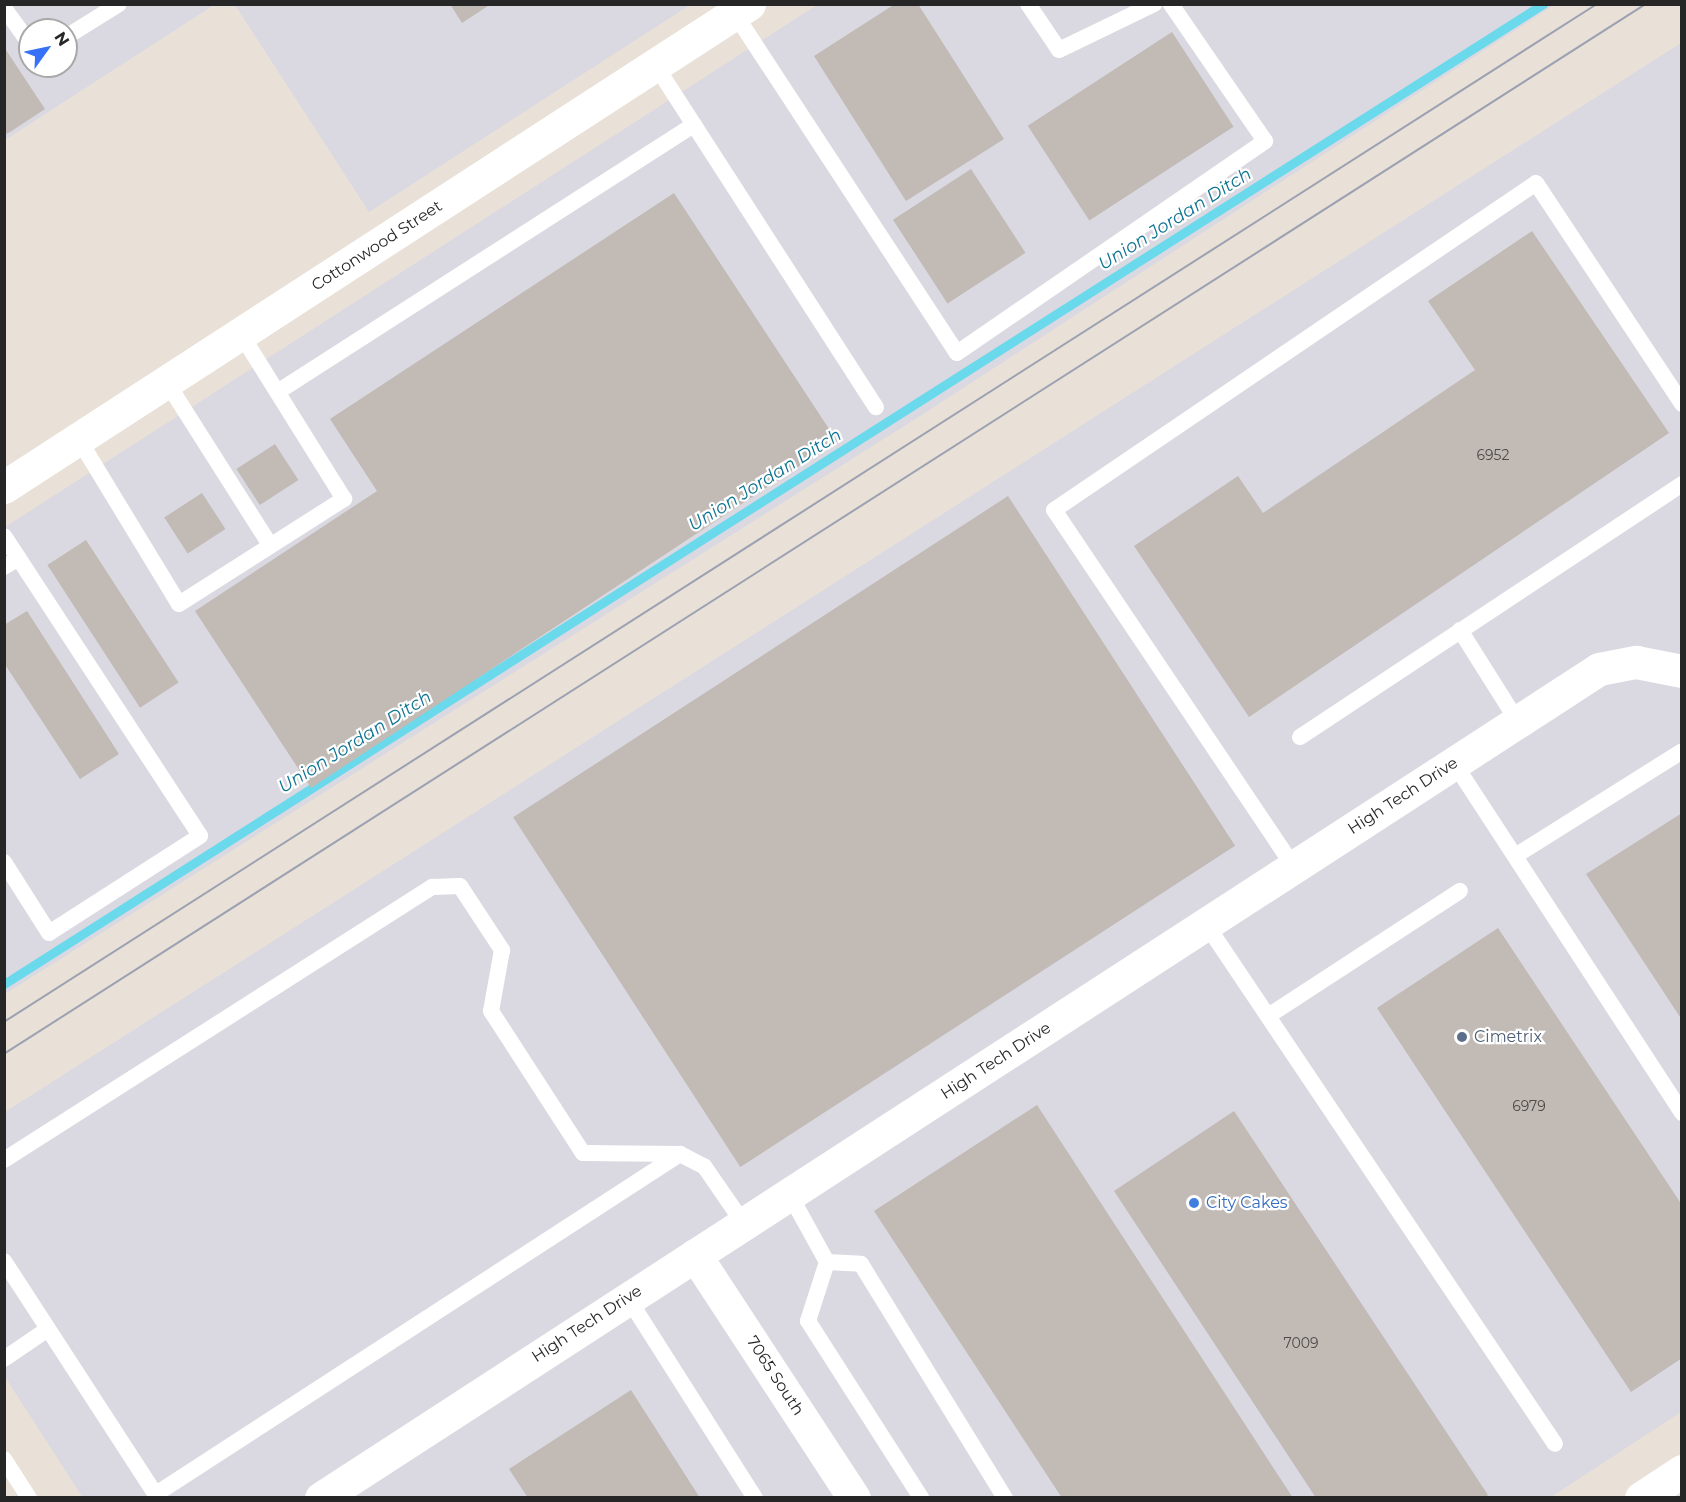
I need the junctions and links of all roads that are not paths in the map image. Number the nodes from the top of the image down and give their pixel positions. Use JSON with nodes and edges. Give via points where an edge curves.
{"nodes":[{"id":1,"x":119,"y":4,"type":"edge"},
{"id":2,"x":1028,"y":4,"type":"edge"},
{"id":3,"x":1154,"y":4,"type":"edge"},
{"id":4,"x":1171,"y":4,"type":"edge"},
{"id":5,"x":4,"y":8,"type":"edge"},
{"id":6,"x":742,"y":9,"type":"edge"},
{"id":7,"x":18,"y":28,"type":"edge"},
{"id":8,"x":78,"y":30,"type":"edge"},
{"id":9,"x":656,"y":66,"type":"junction"},
{"id":10,"x":694,"y":125,"type":"junction"},
{"id":11,"x":241,"y":334,"type":"junction"},
{"id":12,"x":166,"y":381,"type":"junction"},
{"id":13,"x":279,"y":392,"type":"junction"},
{"id":14,"x":1682,"y":404,"type":"edge"},
{"id":15,"x":876,"y":406,"type":"dead end"},
{"id":16,"x":78,"y":438,"type":"junction"},
{"id":17,"x":1682,"y":484,"type":"edge"},
{"id":18,"x":4,"y":487,"type":"edge"},
{"id":19,"x":4,"y":536,"type":"edge"},
{"id":20,"x":270,"y":545,"type":"junction"},
{"id":21,"x":19,"y":558,"type":"junction"},
{"id":22,"x":4,"y":567,"type":"edge"},
{"id":23,"x":1460,"y":630,"type":"junction"},
{"id":24,"x":1682,"y":671,"type":"edge"},
{"id":25,"x":1518,"y":722,"type":"junction"},
{"id":26,"x":1300,"y":737,"type":"dead end"},
{"id":27,"x":1681,"y":752,"type":"edge"},
{"id":28,"x":1454,"y":763,"type":"junction"},
{"id":29,"x":1515,"y":856,"type":"junction"},
{"id":30,"x":4,"y":862,"type":"edge"},
{"id":31,"x":1294,"y":867,"type":"junction"},
{"id":32,"x":1461,"y":891,"type":"dead end"},
{"id":33,"x":1206,"y":924,"type":"junction"},
{"id":34,"x":1268,"y":1016,"type":"junction"},
{"id":35,"x":1682,"y":1113,"type":"edge"},
{"id":36,"x":680,"y":1154,"type":"junction"},
{"id":37,"x":4,"y":1160,"type":"edge"},
{"id":38,"x":790,"y":1195,"type":"junction"},
{"id":39,"x":744,"y":1224,"type":"junction"},
{"id":40,"x":695,"y":1255,"type":"junction"},
{"id":41,"x":4,"y":1261,"type":"edge"},
{"id":42,"x":827,"y":1262,"type":"junction"},
{"id":43,"x":628,"y":1298,"type":"junction"},
{"id":44,"x":48,"y":1329,"type":"junction"},
{"id":45,"x":4,"y":1359,"type":"edge"},
{"id":46,"x":1555,"y":1444,"type":"dead end"},
{"id":47,"x":4,"y":1459,"type":"edge"},
{"id":48,"x":1682,"y":1471,"type":"edge"},
{"id":49,"x":157,"y":1496,"type":"edge"},
{"id":50,"x":29,"y":1497,"type":"edge"},
{"id":51,"x":321,"y":1497,"type":"edge"},
{"id":52,"x":755,"y":1497,"type":"edge"},
{"id":53,"x":854,"y":1497,"type":"edge"},
{"id":54,"x":921,"y":1497,"type":"edge"},
{"id":55,"x":1005,"y":1497,"type":"edge"},
{"id":56,"x":1641,"y":1497,"type":"edge"}],
"edges":[{"from":1,"to":8,"type":"lane"},
{"from":2,"to":3,"type":"lane","via":[[1059,50]]},
{"from":4,"to":6,"type":"lane","via":[[1265,141],[957,353]]},
{"from":5,"to":7,"type":"lane"},
{"from":6,"to":9,"type":"street","name":"Cottonwood Street"},
{"from":9,"to":10,"type":"lane"},
{"from":9,"to":11,"type":"street","name":"Cottonwood Street"},
{"from":10,"to":13,"type":"lane"},
{"from":10,"to":15,"type":"lane"},
{"from":11,"to":12,"type":"street","name":"Cottonwood Street"},
{"from":11,"to":13,"type":"lane"},
{"from":12,"to":16,"type":"street","name":"Cottonwood Street"},
{"from":12,"to":20,"type":"lane"},
{"from":13,"to":20,"type":"lane","via":[[344,499]]},
{"from":14,"to":31,"type":"lane","via":[[1536,183],[1054,510]]},
{"from":16,"to":18,"type":"street","name":"Cottonwood Street"},
{"from":16,"to":20,"type":"lane","via":[[178,604]]},
{"from":17,"to":23,"type":"lane"},
{"from":19,"to":21,"type":"lane"},
{"from":21,"to":22,"type":"lane"},
{"from":21,"to":30,"type":"lane","via":[[200,836],[49,933]]},
{"from":23,"to":25,"type":"lane"},
{"from":23,"to":26,"type":"lane"},
{"from":24,"to":25,"type":"street","name":"High Tech Drive","via":[[1636,662],[1599,669]]},
{"from":25,"to":28,"type":"street","name":"High Tech Drive"},
{"from":27,"to":29,"type":"lane"},
{"from":28,"to":29,"type":"lane"},
{"from":28,"to":31,"type":"street","name":"High Tech Drive"},
{"from":29,"to":35,"type":"lane"},
{"from":31,"to":33,"type":"street","name":"High Tech Drive"},
{"from":32,"to":34,"type":"lane"},
{"from":33,"to":34,"type":"lane"},
{"from":33,"to":38,"type":"street","name":"High Tech Drive"},
{"from":34,"to":46,"type":"lane"},
{"from":36,"to":37,"type":"lane","via":[[583,1153],[491,1011],[502,950],[460,886],[432,887]]},
{"from":36,"to":39,"type":"lane","via":[[704,1166]]},
{"from":36,"to":49,"type":"lane"},
{"from":38,"to":39,"type":"street","name":"High Tech Drive"},
{"from":38,"to":42,"type":"lane"},
{"from":39,"to":40,"type":"street","name":"High Tech Drive"},
{"from":40,"to":43,"type":"street","name":"High Tech Drive"},
{"from":40,"to":53,"type":"street","name":"7065 South"},
{"from":41,"to":44,"type":"lane"},
{"from":42,"to":54,"type":"lane","via":[[808,1320]]},
{"from":42,"to":55,"type":"lane","via":[[861,1264]]},
{"from":43,"to":51,"type":"street","name":"High Tech Drive"},
{"from":43,"to":52,"type":"lane"},
{"from":44,"to":45,"type":"lane"},
{"from":44,"to":49,"type":"lane"},
{"from":47,"to":50,"type":"lane"},
{"from":48,"to":56,"type":"street"}]}
